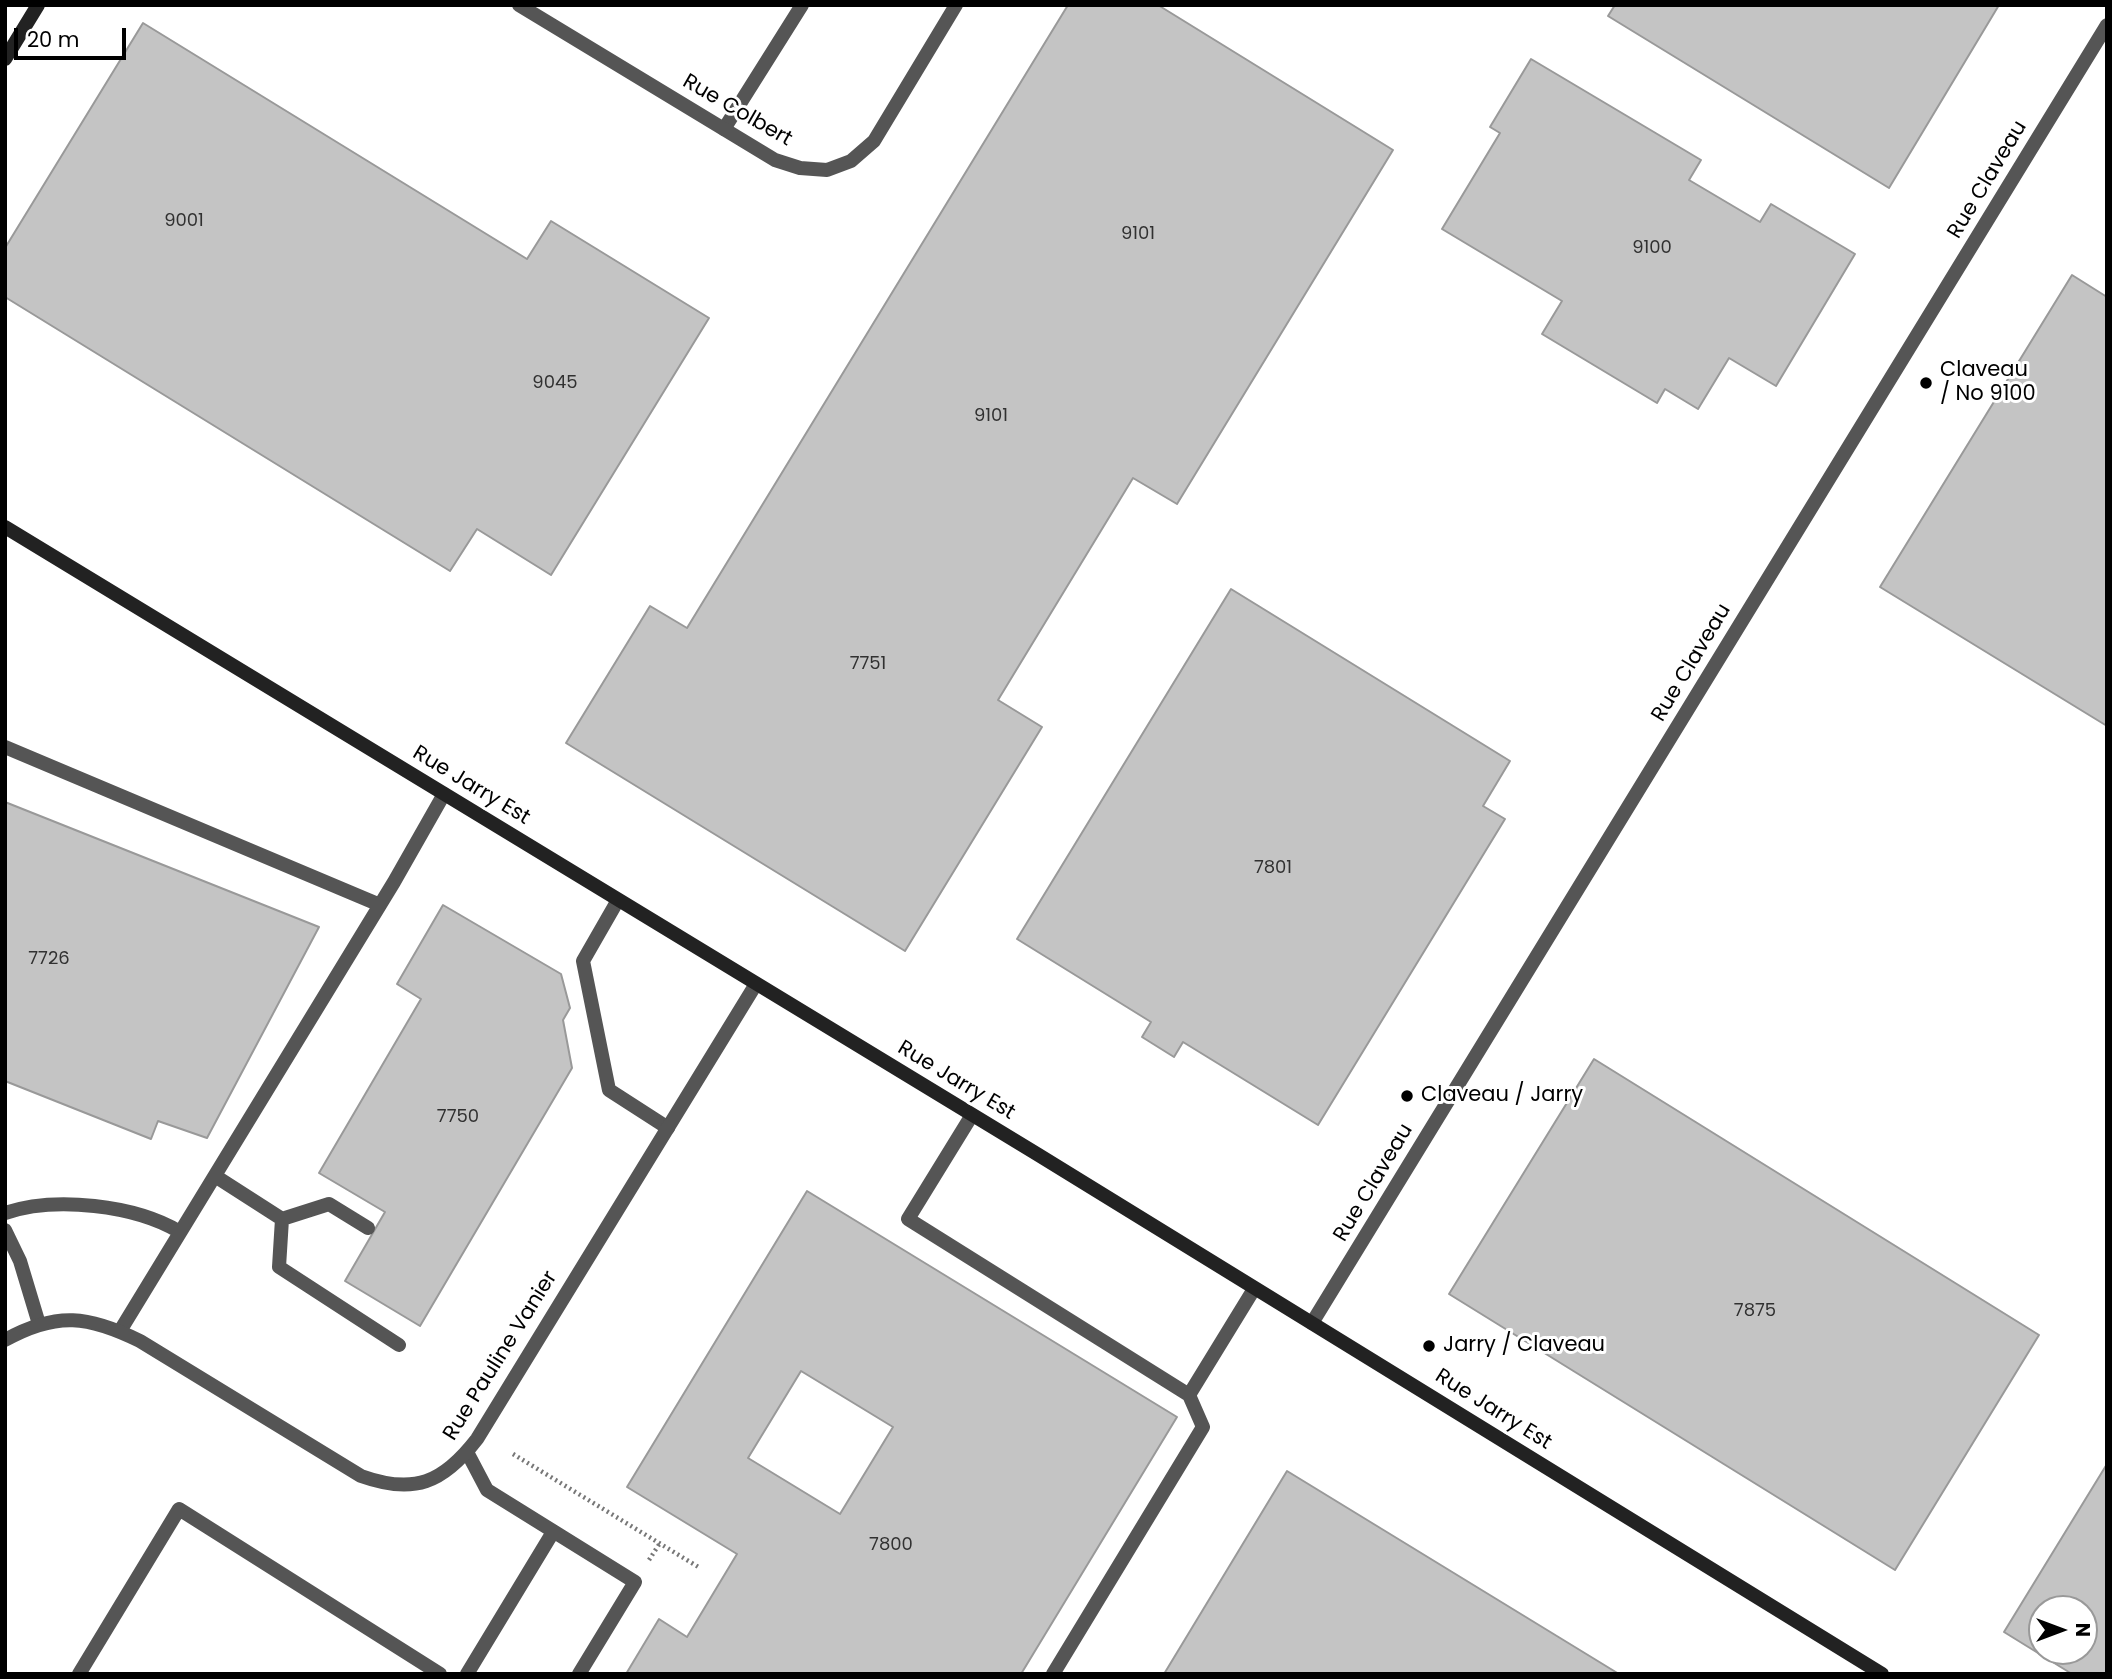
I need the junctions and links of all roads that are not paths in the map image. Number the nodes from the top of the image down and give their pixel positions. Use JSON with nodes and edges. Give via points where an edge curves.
{"nodes":[{"id":1,"x":38,"y":5,"type":"edge"},
{"id":2,"x":519,"y":5,"type":"edge"},
{"id":3,"x":803,"y":5,"type":"edge"},
{"id":4,"x":957,"y":5,"type":"edge"},
{"id":5,"x":2107,"y":25,"type":"edge"},
{"id":6,"x":5,"y":59,"type":"edge"},
{"id":7,"x":724,"y":129,"type":"junction"},
{"id":8,"x":5,"y":527,"type":"edge"},
{"id":9,"x":5,"y":747,"type":"edge"},
{"id":10,"x":444,"y":794,"type":"junction"},
{"id":11,"x":618,"y":900,"type":"junction"},
{"id":12,"x":380,"y":905,"type":"junction"},
{"id":13,"x":756,"y":984,"type":"junction"},
{"id":14,"x":972,"y":1115,"type":"junction"},
{"id":15,"x":668,"y":1128,"type":"junction"},
{"id":16,"x":215,"y":1176,"type":"junction"},
{"id":17,"x":5,"y":1213,"type":"edge"},
{"id":18,"x":282,"y":1219,"type":"junction"},
{"id":19,"x":368,"y":1228,"type":"dead end"},
{"id":20,"x":5,"y":1230,"type":"edge"},
{"id":21,"x":180,"y":1232,"type":"junction"},
{"id":22,"x":1255,"y":1289,"type":"junction"},
{"id":23,"x":1312,"y":1323,"type":"junction"},
{"id":24,"x":39,"y":1324,"type":"junction"},
{"id":25,"x":120,"y":1331,"type":"junction"},
{"id":26,"x":5,"y":1339,"type":"edge"},
{"id":27,"x":398,"y":1345,"type":"dead end"},
{"id":28,"x":1189,"y":1395,"type":"junction"},
{"id":29,"x":467,"y":1452,"type":"junction"},
{"id":30,"x":553,"y":1532,"type":"junction"},
{"id":31,"x":79,"y":1674,"type":"edge"},
{"id":32,"x":440,"y":1674,"type":"edge"},
{"id":33,"x":467,"y":1674,"type":"edge"},
{"id":34,"x":579,"y":1674,"type":"edge"},
{"id":35,"x":1053,"y":1674,"type":"edge"},
{"id":36,"x":1882,"y":1674,"type":"edge"}],
"edges":[{"from":1,"to":6,"type":"street"},
{"from":2,"to":7,"type":"street","name":"Rue Colbert"},
{"from":3,"to":7,"type":"street"},
{"from":4,"to":7,"type":"street","name":"Rue Colbert","via":[[874,141],[852,161],[827,170],[800,168],[775,160]]},
{"from":5,"to":23,"type":"street","name":"Rue Claveau"},
{"from":8,"to":10,"type":"street","name":"Rue Jarry Est"},
{"from":9,"to":12,"type":"street"},
{"from":10,"to":11,"type":"street","name":"Rue Jarry Est"},
{"from":10,"to":12,"type":"street"},
{"from":11,"to":13,"type":"street","name":"Rue Jarry Est"},
{"from":11,"to":15,"type":"street","via":[[583,961],[609,1090]]},
{"from":12,"to":16,"type":"street"},
{"from":13,"to":14,"type":"street","name":"Rue Jarry Est"},
{"from":13,"to":15,"type":"street","name":"Rue Pauline Vanier"},
{"from":14,"to":22,"type":"street","name":"Rue Jarry Est"},
{"from":14,"to":28,"type":"street","via":[[908,1219]]},
{"from":15,"to":29,"type":"street","name":"Rue Pauline Vanier"},
{"from":16,"to":18,"type":"street"},
{"from":16,"to":21,"type":"street"},
{"from":17,"to":21,"type":"street","via":[[54,1205],[93,1207],[148,1217]]},
{"from":18,"to":19,"type":"street","via":[[329,1204]]},
{"from":18,"to":27,"type":"street","via":[[279,1267]]},
{"from":20,"to":24,"type":"street","via":[[20,1261]]},
{"from":21,"to":25,"type":"street"},
{"from":22,"to":23,"type":"street","name":"Rue Jarry Est"},
{"from":22,"to":28,"type":"street"},
{"from":23,"to":36,"type":"street","name":"Rue Jarry Est"},
{"from":24,"to":25,"type":"street","name":"Rue Pauline Vanier","via":[[83,1320]]},
{"from":24,"to":26,"type":"street","name":"Rue Pauline Vanier"},
{"from":25,"to":29,"type":"street","name":"Rue Pauline Vanier","via":[[360,1476],[394,1486],[424,1482]]},
{"from":28,"to":35,"type":"street","via":[[1203,1427]]},
{"from":29,"to":30,"type":"street","via":[[487,1490]]},
{"from":30,"to":33,"type":"street"},
{"from":30,"to":34,"type":"street","via":[[635,1582]]},
{"from":31,"to":32,"type":"street","via":[[179,1509]]}]}
